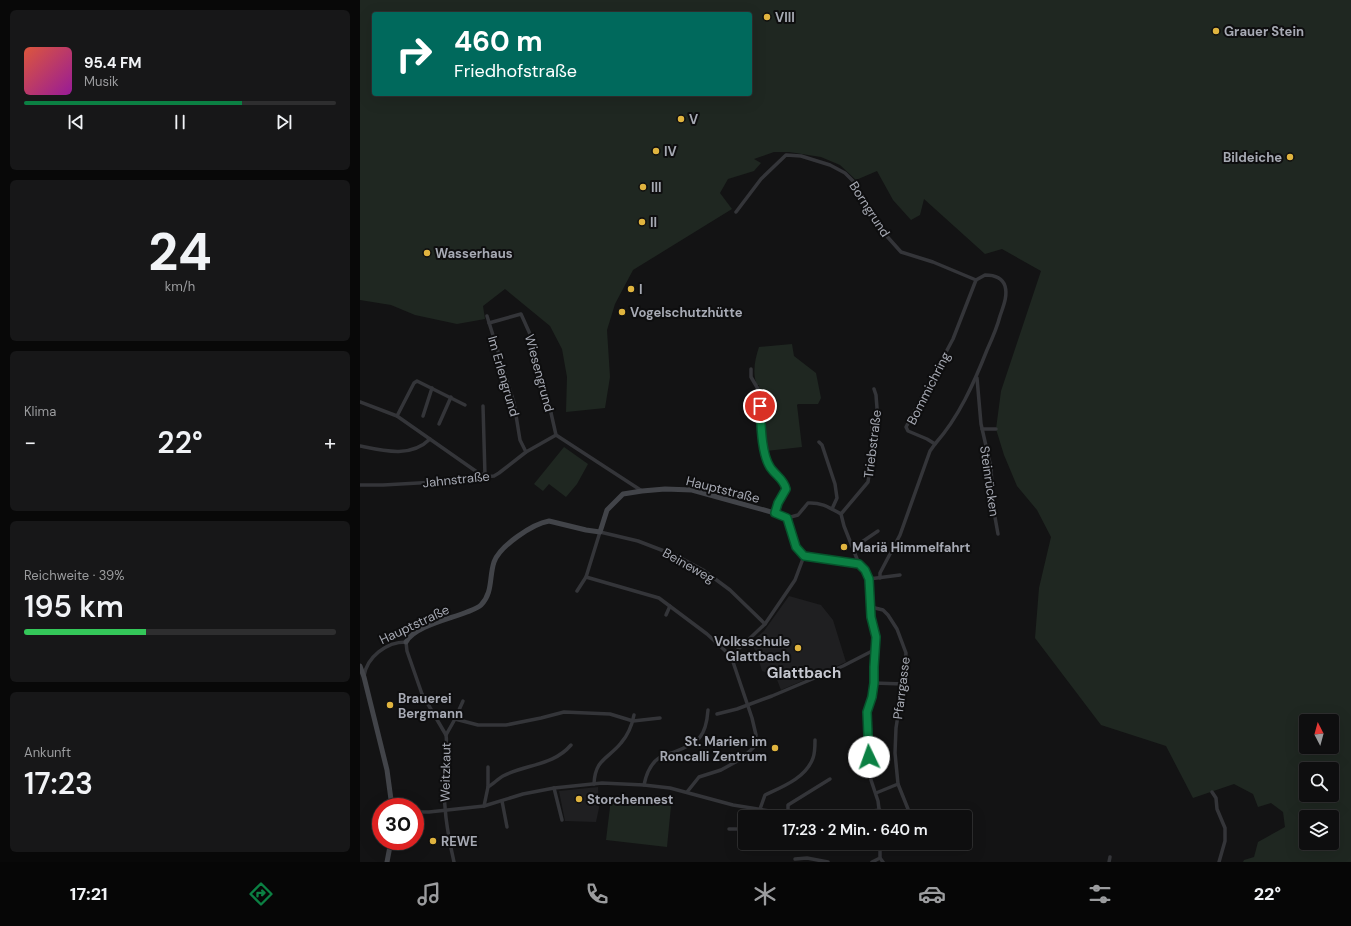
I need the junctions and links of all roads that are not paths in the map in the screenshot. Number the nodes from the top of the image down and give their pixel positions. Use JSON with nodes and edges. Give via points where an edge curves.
{"nodes":[{"id":1,"x":736,"y":212,"type":"dead end"},
{"id":2,"x":976,"y":280,"type":"junction"},
{"id":3,"x":520,"y":314,"type":"joint"},
{"id":4,"x":487,"y":316,"type":"dead end"},
{"id":5,"x":489,"y":323,"type":"junction"},
{"id":6,"x":751,"y":369,"type":"dead end"},
{"id":7,"x":977,"y":376,"type":"junction"},
{"id":8,"x":432,"y":388,"type":"junction"},
{"id":9,"x":874,"y":389,"type":"dead end"},
{"id":10,"x":451,"y":397,"type":"junction"},
{"id":11,"x":360,"y":402,"type":"edge"},
{"id":12,"x":465,"y":405,"type":"dead end"},
{"id":13,"x":483,"y":406,"type":"dead end"},
{"id":14,"x":396,"y":416,"type":"junction"},
{"id":15,"x":423,"y":416,"type":"dead end"},
{"id":16,"x":438,"y":424,"type":"dead end"},
{"id":17,"x":982,"y":429,"type":"junction"},
{"id":18,"x":996,"y":429,"type":"dead end"},
{"id":19,"x":556,"y":435,"type":"junction"},
{"id":20,"x":430,"y":439,"type":"junction"},
{"id":21,"x":819,"y":442,"type":"dead end"},
{"id":22,"x":935,"y":444,"type":"junction"},
{"id":23,"x":360,"y":446,"type":"edge"},
{"id":24,"x":526,"y":452,"type":"junction"},
{"id":25,"x":487,"y":476,"type":"junction"},
{"id":26,"x":360,"y":485,"type":"edge"},
{"id":27,"x":642,"y":491,"type":"junction"},
{"id":28,"x":832,"y":509,"type":"junction"},
{"id":29,"x":775,"y":513,"type":"junction"},
{"id":30,"x":841,"y":514,"type":"junction"},
{"id":31,"x":787,"y":518,"type":"junction"},
{"id":32,"x":878,"y":531,"type":"dead end"},
{"id":33,"x":600,"y":532,"type":"junction"},
{"id":34,"x":998,"y":534,"type":"dead end"},
{"id":35,"x":853,"y":548,"type":"junction"},
{"id":36,"x":804,"y":556,"type":"junction"},
{"id":37,"x":859,"y":564,"type":"junction"},
{"id":38,"x":900,"y":575,"type":"dead end"},
{"id":39,"x":586,"y":576,"type":"junction"},
{"id":40,"x":880,"y":578,"type":"junction"},
{"id":41,"x":869,"y":579,"type":"junction"},
{"id":42,"x":577,"y":591,"type":"dead end"},
{"id":43,"x":670,"y":606,"type":"junction"},
{"id":44,"x":871,"y":607,"type":"junction"},
{"id":45,"x":666,"y":615,"type":"dead end"},
{"id":46,"x":765,"y":624,"type":"junction"},
{"id":47,"x":406,"y":642,"type":"junction"},
{"id":48,"x":876,"y":650,"type":"junction"},
{"id":49,"x":731,"y":656,"type":"junction"},
{"id":50,"x":360,"y":666,"type":"edge"},
{"id":51,"x":364,"y":677,"type":"junction"},
{"id":52,"x":874,"y":683,"type":"junction"},
{"id":53,"x":903,"y":684,"type":"junction"},
{"id":54,"x":463,"y":702,"type":"dead end"},
{"id":55,"x":747,"y":705,"type":"junction"},
{"id":56,"x":708,"y":710,"type":"dead end"},
{"id":57,"x":717,"y":714,"type":"dead end"},
{"id":58,"x":634,"y":715,"type":"dead end"},
{"id":59,"x":660,"y":718,"type":"dead end"},
{"id":60,"x":455,"y":719,"type":"junction"},
{"id":61,"x":633,"y":721,"type":"junction"},
{"id":62,"x":446,"y":735,"type":"junction"},
{"id":63,"x":815,"y":740,"type":"dead end"},
{"id":64,"x":571,"y":745,"type":"dead end"},
{"id":65,"x":488,"y":767,"type":"dead end"},
{"id":66,"x":830,"y":779,"type":"dead end"},
{"id":67,"x":594,"y":784,"type":"junction"},
{"id":68,"x":898,"y":784,"type":"junction"},
{"id":69,"x":644,"y":785,"type":"junction"},
{"id":70,"x":488,"y":787,"type":"junction"},
{"id":71,"x":554,"y":788,"type":"junction"},
{"id":72,"x":687,"y":792,"type":"junction"},
{"id":73,"x":1212,"y":792,"type":"dead end"},
{"id":74,"x":876,"y":793,"type":"junction"},
{"id":75,"x":391,"y":798,"type":"edge"},
{"id":76,"x":502,"y":801,"type":"junction"},
{"id":77,"x":484,"y":806,"type":"junction"},
{"id":78,"x":760,"y":809,"type":"junction"},
{"id":79,"x":444,"y":810,"type":"junction"},
{"id":80,"x":766,"y":810,"type":"edge"},
{"id":81,"x":788,"y":810,"type":"edge"},
{"id":82,"x":880,"y":810,"type":"edge"},
{"id":83,"x":908,"y":810,"type":"edge"},
{"id":84,"x":424,"y":811,"type":"edge"},
{"id":85,"x":562,"y":820,"type":"dead end"},
{"id":86,"x":507,"y":827,"type":"dead end"},
{"id":87,"x":729,"y":829,"type":"dead end"},
{"id":88,"x":738,"y":829,"type":"edge"},
{"id":89,"x":389,"y":850,"type":"edge"},
{"id":90,"x":881,"y":850,"type":"edge"},
{"id":91,"x":1110,"y":857,"type":"dead end"},
{"id":92,"x":795,"y":859,"type":"dead end"},
{"id":93,"x":882,"y":860,"type":"edge"},
{"id":94,"x":387,"y":862,"type":"edge"},
{"id":95,"x":454,"y":862,"type":"edge"},
{"id":96,"x":828,"y":862,"type":"edge"},
{"id":97,"x":872,"y":862,"type":"edge"},
{"id":98,"x":1109,"y":862,"type":"edge"},
{"id":99,"x":1219,"y":862,"type":"edge"}],
"edges":[{"from":1,"to":2,"type":"street","name":"Borngrund","via":[[761,179],[786,156],[802,156],[845,172],[854,182],[884,233],[901,252]]},
{"from":2,"to":7,"type":"street","via":[[991,275],[998,277],[1005,287],[1005,300],[996,332]]},
{"from":2,"to":22,"type":"street","name":"Bommichring","via":[[953,339],[906,427],[908,432]]},
{"from":3,"to":5,"type":"street","name":"Im Erlengrund"},
{"from":3,"to":19,"type":"street","name":"Wiesengrund","via":[[530,334]]},
{"from":4,"to":5,"type":"street","name":"Im Erlengrund"},
{"from":5,"to":24,"type":"street","name":"Im Erlengrund","via":[[514,403],[520,440]]},
{"from":6,"to":29,"type":"street","via":[[758,389],[761,433],[766,454],[770,466],[785,484],[786,489]]},
{"from":7,"to":17,"type":"street","name":"Steinrücken"},
{"from":7,"to":22,"type":"street","via":[[943,435]]},
{"from":8,"to":10,"type":"street"},
{"from":8,"to":14,"type":"street","via":[[419,382],[414,383]]},
{"from":8,"to":15,"type":"street"},
{"from":9,"to":30,"type":"street","name":"Triebstraße","via":[[877,408],[872,428],[868,482]]},
{"from":10,"to":12,"type":"street"},
{"from":10,"to":16,"type":"street"},
{"from":11,"to":14,"type":"street"},
{"from":13,"to":25,"type":"street"},
{"from":14,"to":20,"type":"street"},
{"from":17,"to":18,"type":"street","name":"Steinrücken"},
{"from":17,"to":34,"type":"street","name":"Steinrücken","via":[[991,468]]},
{"from":19,"to":24,"type":"street","name":"Jahnstraße"},
{"from":19,"to":27,"type":"street"},
{"from":20,"to":23,"type":"street","via":[[420,448],[410,451]]},
{"from":20,"to":25,"type":"street"},
{"from":21,"to":28,"type":"street","via":[[835,484],[837,498]]},
{"from":22,"to":40,"type":"street","via":[[930,451],[900,535],[880,573]]},
{"from":24,"to":25,"type":"street","name":"Jahnstraße","via":[[499,473]]},
{"from":25,"to":26,"type":"street","name":"Jahnstraße","via":[[413,484]]},
{"from":27,"to":29,"type":"street","name":"Hauptstraße","via":[[692,490]]},
{"from":27,"to":33,"type":"street","name":"Hauptstraße","via":[[623,494],[606,510]]},
{"from":28,"to":30,"type":"street"},
{"from":28,"to":31,"type":"street","via":[[816,502],[808,503],[798,514]]},
{"from":29,"to":31,"type":"street","name":"Hauptstraße"},
{"from":30,"to":35,"type":"street"},
{"from":31,"to":36,"type":"street","via":[[796,547]]},
{"from":32,"to":35,"type":"street"},
{"from":33,"to":39,"type":"street"},
{"from":33,"to":46,"type":"street","name":"Beineweg","via":[[638,541],[677,556],[703,570],[730,590]]},
{"from":33,"to":47,"type":"street","name":"Hauptstraße","via":[[549,521],[526,532],[503,548],[494,562],[488,597],[480,607],[428,626],[410,636]]},
{"from":35,"to":37,"type":"street"},
{"from":36,"to":37,"type":"street"},
{"from":36,"to":46,"type":"street","via":[[795,580]]},
{"from":37,"to":41,"type":"street"},
{"from":38,"to":40,"type":"street"},
{"from":39,"to":42,"type":"street"},
{"from":39,"to":43,"type":"street","via":[[659,598]]},
{"from":40,"to":41,"type":"street"},
{"from":41,"to":44,"type":"street"},
{"from":43,"to":45,"type":"street"},
{"from":43,"to":49,"type":"street"},
{"from":44,"to":48,"type":"street"},
{"from":44,"to":53,"type":"street","name":"Pfarrgasse","via":[[883,610],[897,629],[906,653]]},
{"from":46,"to":49,"type":"street"},
{"from":47,"to":51,"type":"street","name":"Hauptstraße","via":[[388,646],[377,654],[367,665]]},
{"from":47,"to":62,"type":"street","name":"Weitzkaut","via":[[422,694]]},
{"from":48,"to":52,"type":"street"},
{"from":48,"to":55,"type":"street"},
{"from":49,"to":55,"type":"street"},
{"from":50,"to":51,"type":"street"},
{"from":51,"to":75,"type":"street","via":[[387,770]]},
{"from":52,"to":53,"type":"street"},
{"from":52,"to":74,"type":"street","via":[[867,712],[869,768]]},
{"from":53,"to":68,"type":"street","name":"Pfarrgasse","via":[[896,728]]},
{"from":54,"to":60,"type":"street"},
{"from":55,"to":57,"type":"street"},
{"from":55,"to":72,"type":"street","via":[[756,735],[753,748],[741,759],[721,770],[698,777]]},
{"from":56,"to":69,"type":"street","via":[[706,729],[699,739],[688,747],[659,758],[647,772]]},
{"from":58,"to":61,"type":"street"},
{"from":59,"to":61,"type":"street"},
{"from":60,"to":61,"type":"street","via":[[478,725],[506,724],[564,712],[610,714]]},
{"from":60,"to":62,"type":"street"},
{"from":61,"to":67,"type":"street","via":[[621,744],[599,764],[594,774]]},
{"from":62,"to":79,"type":"street","name":"Weitzkaut"},
{"from":63,"to":78,"type":"street","via":[[814,758],[806,770],[786,785],[764,795]]},
{"from":64,"to":70,"type":"street","via":[[558,757],[504,776]]},
{"from":65,"to":70,"type":"street"},
{"from":66,"to":81,"type":"street","via":[[788,805]]},
{"from":67,"to":69,"type":"street"},
{"from":67,"to":71,"type":"street"},
{"from":68,"to":74,"type":"street"},
{"from":68,"to":83,"type":"street","name":"Pfarrgasse"},
{"from":69,"to":72,"type":"street"},
{"from":70,"to":77,"type":"street"},
{"from":71,"to":76,"type":"street"},
{"from":71,"to":85,"type":"street"},
{"from":72,"to":78,"type":"street","via":[[733,805]]},
{"from":73,"to":99,"type":"street","via":[[1225,828],[1225,841]]},
{"from":74,"to":82,"type":"street"},
{"from":76,"to":77,"type":"street"},
{"from":76,"to":86,"type":"street"},
{"from":77,"to":79,"type":"street"},
{"from":78,"to":80,"type":"street"},
{"from":79,"to":84,"type":"street"},
{"from":79,"to":95,"type":"street","name":"Weitzkaut"},
{"from":87,"to":88,"type":"street"},
{"from":89,"to":94,"type":"street"},
{"from":90,"to":93,"type":"street"},
{"from":91,"to":98,"type":"street"},
{"from":92,"to":96,"type":"street","via":[[807,858]]},
{"from":93,"to":97,"type":"street"}]}
